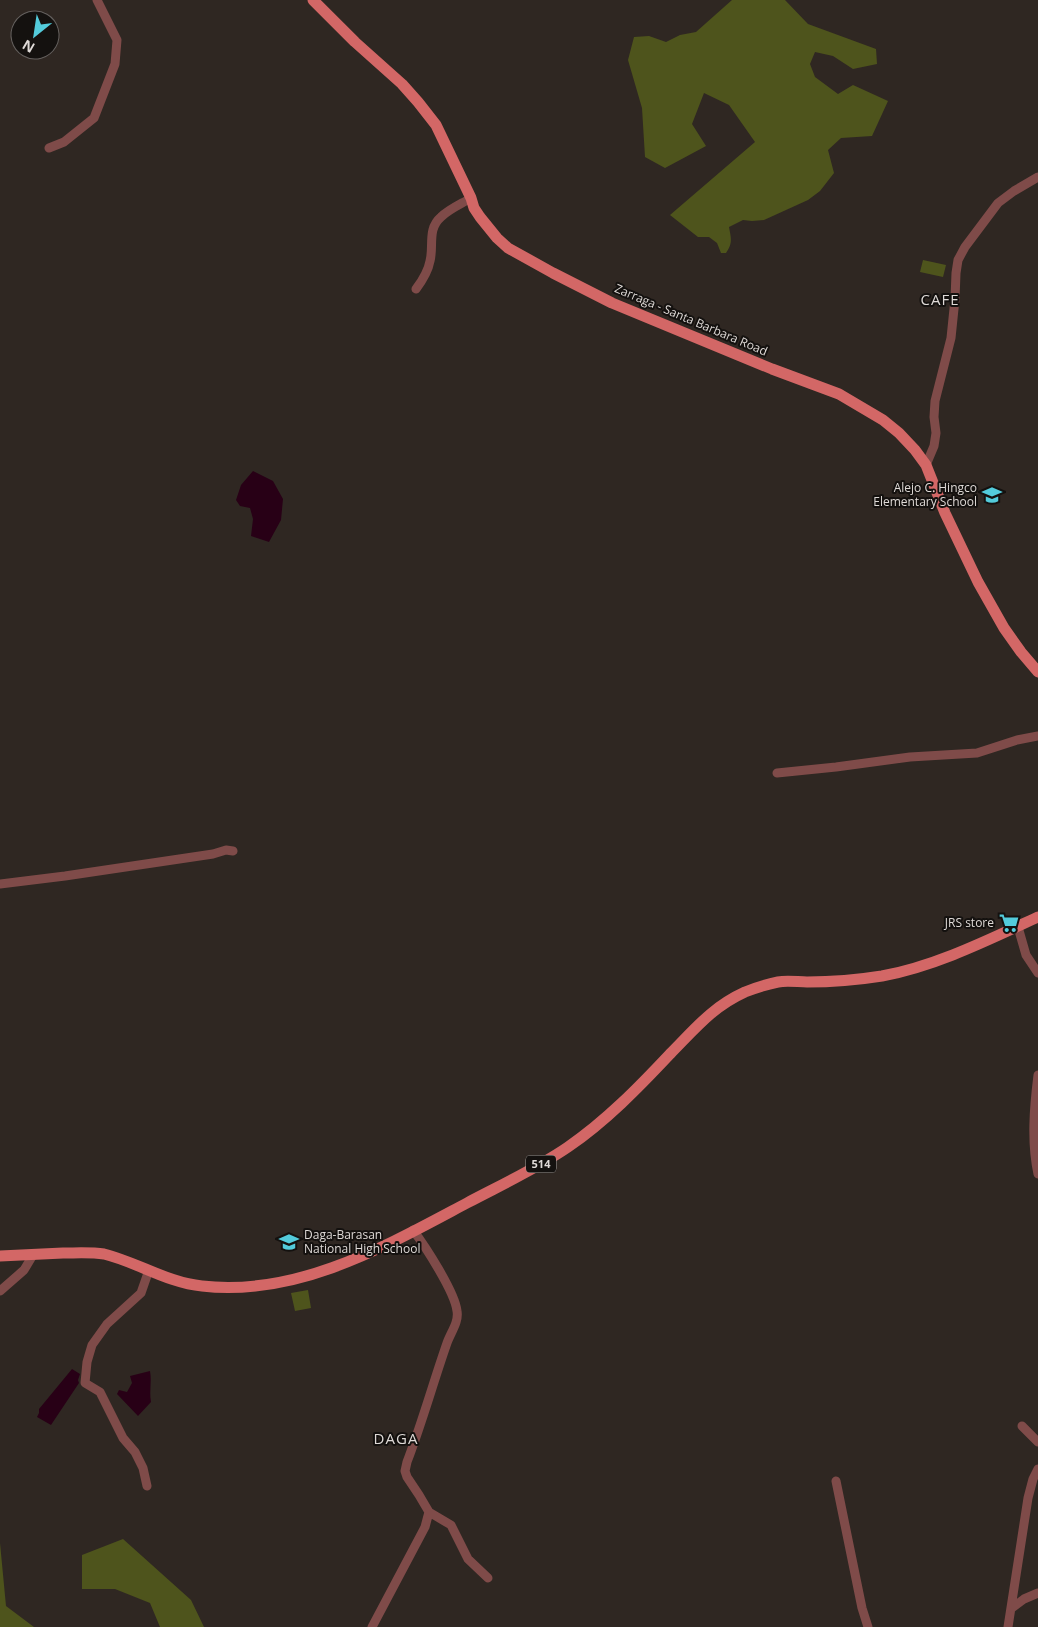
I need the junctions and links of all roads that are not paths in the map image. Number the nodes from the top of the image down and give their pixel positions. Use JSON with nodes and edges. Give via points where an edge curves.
{"nodes":[{"id":1,"x":97,"y":0,"type":"edge"},
{"id":2,"x":314,"y":0,"type":"edge"},
{"id":3,"x":49,"y":148,"type":"dead end"},
{"id":4,"x":1038,"y":177,"type":"edge"},
{"id":5,"x":471,"y":198,"type":"junction"},
{"id":6,"x":416,"y":289,"type":"dead end"},
{"id":7,"x":926,"y":466,"type":"junction"},
{"id":8,"x":1038,"y":672,"type":"edge"},
{"id":9,"x":1038,"y":736,"type":"edge"},
{"id":10,"x":778,"y":773,"type":"dead end"},
{"id":11,"x":233,"y":851,"type":"dead end"},
{"id":12,"x":0,"y":884,"type":"edge"},
{"id":13,"x":1038,"y":918,"type":"edge"},
{"id":14,"x":1018,"y":926,"type":"junction"},
{"id":15,"x":1038,"y":972,"type":"edge"},
{"id":16,"x":1038,"y":1075,"type":"edge"},
{"id":17,"x":1038,"y":1174,"type":"edge"},
{"id":18,"x":413,"y":1230,"type":"junction"},
{"id":19,"x":33,"y":1255,"type":"junction"},
{"id":20,"x":0,"y":1256,"type":"edge"},
{"id":21,"x":149,"y":1270,"type":"junction"},
{"id":22,"x":0,"y":1291,"type":"edge"},
{"id":23,"x":1022,"y":1426,"type":"dead end"},
{"id":24,"x":1038,"y":1442,"type":"edge"},
{"id":25,"x":1038,"y":1469,"type":"edge"},
{"id":26,"x":836,"y":1480,"type":"dead end"},
{"id":27,"x":147,"y":1486,"type":"dead end"},
{"id":28,"x":429,"y":1512,"type":"junction"},
{"id":29,"x":488,"y":1578,"type":"dead end"},
{"id":30,"x":1038,"y":1593,"type":"edge"},
{"id":31,"x":1012,"y":1608,"type":"junction"},
{"id":32,"x":372,"y":1627,"type":"edge"},
{"id":33,"x":868,"y":1627,"type":"edge"},
{"id":34,"x":1008,"y":1627,"type":"edge"}],
"edges":[{"from":1,"to":3,"type":"street","via":[[117,40],[115,64],[94,118],[64,142]]},
{"from":2,"to":5,"type":"main road","name":"Zarraga - Santa Barbara Road","via":[[418,102],[436,125]]},
{"from":4,"to":7,"type":"street","via":[[998,203],[958,260],[951,338],[935,401],[934,446]]},
{"from":5,"to":6,"type":"street","via":[[440,217],[434,226],[431,261]]},
{"from":5,"to":7,"type":"main road","name":"Zarraga - Santa Barbara Road","via":[[480,217],[508,248],[612,303],[839,394],[899,433]]},
{"from":7,"to":8,"type":"main road","name":"Zarraga - Santa Barbara Road","via":[[978,582],[1004,628]]},
{"from":9,"to":10,"type":"street","via":[[977,753],[910,756]]},
{"from":11,"to":12,"type":"street"},
{"from":13,"to":14,"type":"main road","number":"514"},
{"from":14,"to":15,"type":"street","via":[[1026,955]]},
{"from":14,"to":18,"type":"main road","number":"514","via":[[913,969],[842,981],[779,981],[745,992],[704,1018],[621,1103],[581,1138],[550,1160]]},
{"from":16,"to":17,"type":"street","via":[[1034,1138]]},
{"from":18,"to":21,"type":"main road","number":"514","via":[[356,1259],[293,1280],[230,1289],[198,1286]]},
{"from":18,"to":28,"type":"street","via":[[455,1302],[457,1313],[457,1321],[405,1471]]},
{"from":19,"to":20,"type":"main road","number":"514"},
{"from":19,"to":21,"type":"main road","number":"514","via":[[101,1254]]},
{"from":19,"to":22,"type":"street","via":[[24,1270]]},
{"from":21,"to":27,"type":"street","via":[[141,1293],[106,1324],[92,1345],[85,1383],[100,1392],[143,1468]]},
{"from":23,"to":24,"type":"street"},
{"from":25,"to":31,"type":"street","via":[[1028,1498]]},
{"from":26,"to":33,"type":"street"},
{"from":28,"to":29,"type":"street","via":[[451,1525],[468,1559]]},
{"from":28,"to":32,"type":"street","via":[[425,1527]]},
{"from":30,"to":31,"type":"street"},
{"from":31,"to":34,"type":"street"}]}
